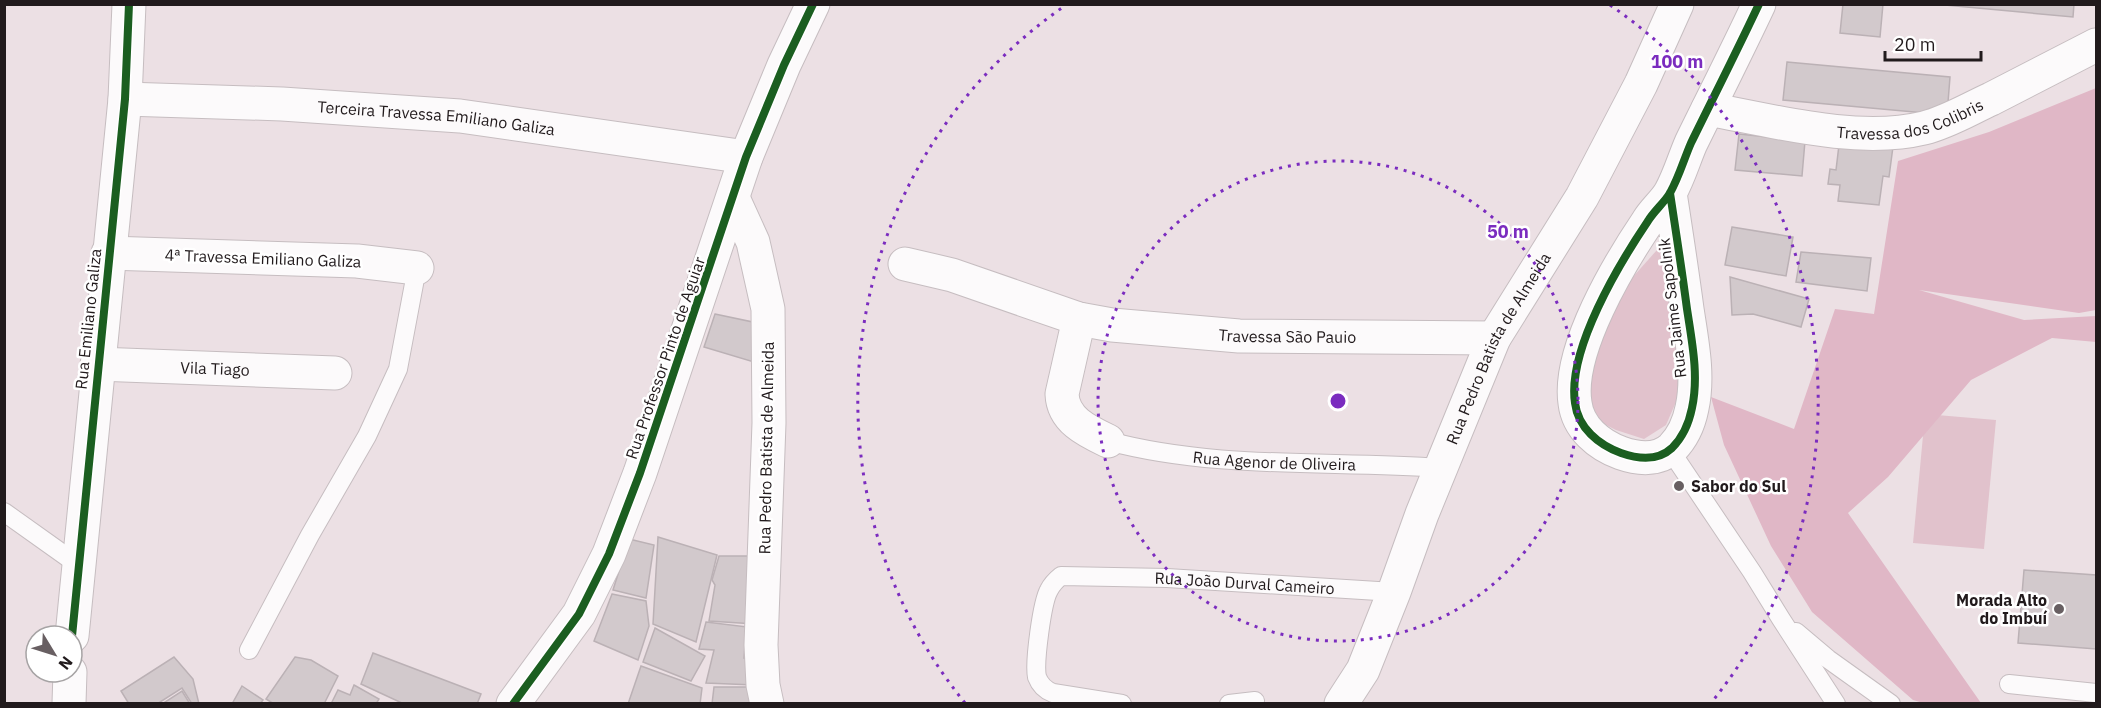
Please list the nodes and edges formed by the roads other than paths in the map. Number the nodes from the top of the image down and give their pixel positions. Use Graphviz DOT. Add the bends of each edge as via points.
graph roads {
  1 [pos="129,4"];
  2 [pos="813,4"];
  3 [pos="1677,4"];
  4 [pos="1759,4"];
  5 [pos="2097,45"];
  6 [pos="124,99"];
  7 [pos="1708,109"];
  8 [pos="746,157"];
  9 [pos="1670,193"];
  10 [pos="733,198"];
  11 [pos="108,253"];
  12 [pos="905,264"];
  13 [pos="417,268"];
  14 [pos="1079,319"];
  15 [pos="1494,338"];
  16 [pos="97,364"];
  17 [pos="335,373"];
  18 [pos="1108,441"];
  19 [pos="1670,450"];
  20 [pos="1441,468"];
  21 [pos="4,512"];
  22 [pos="77,564"];
  23 [pos="1394,592"];
  24 [pos="1781,620"];
  25 [pos="73,624"];
  26 [pos="249,650"];
  27 [pos="2009,684"];
  28 [pos="2097,693"];
  29 [pos="1255,701"];
  30 [pos="513,704"];
  31 [pos="767,704"];
  32 [pos="1122,704"];
  33 [pos="1229,704"];
  34 [pos="1341,704"];
  35 [pos="1836,704"];
  36 [pos="1891,704"];
  1 -- 6 [label="street, Rua Emiliano Galiza"];
  2 -- 8 [label="street, Rua Professor Pinto de Aguiar"];
  3 -- 15 [label="street, Rua Pedro Batista de Almeida" via="1641,84 1582,197"];
  4 -- 7 [label="street, Rua Jaime Sapolnik"];
  5 -- 7 [label="street, Travessa dos Colibris" via="1925,128 1864,133"];
  6 -- 8 [label="street, Terceira Travessa Emiliano Galiza" via="460,116"];
  6 -- 11 [label="street, Rua Emiliano Galiza"];
  7 -- 9 [label="street, Rua Jaime Sapolnik"];
  8 -- 10 [label="street, Rua Professor Pinto de Aguiar"];
  9 -- 19 [label="street, Rua Jaime Sapolnik" via="1695,383 1688,425"];
  9 -- 19 [label="street, Rua Jaime Sapolnik" via="1627,253 1585,339 1577,364 1575,404 1590,435 1605,446 1640,458 1656,458"];
  10 -- 30 [label="street, Rua Professor Pinto de Aguiar" via="609,554 579,614"];
  10 -- 31 [label="street, Rua Pedro Batista de Almeida" via="753,242 768,309 769,423 762,645"];
  11 -- 13 [label="street, 4ª Travessa Emiliano Galiza" via="357,261"];
  11 -- 16 [label="street, Rua Emiliano Galiza"];
  12 -- 14 [label="street" via="952,275"];
  13 -- 26 [label="lane" via="398,369 367,436"];
  14 -- 15 [label="street, Travessa São Pauio" via="1143,329 1239,336"];
  14 -- 18 [label="street" via="1062,405 1068,416"];
  15 -- 20 [label="street, Rua Pedro Batista de Almeida"];
  16 -- 17 [label="street, Vila Tiago"];
  16 -- 22 [label="street, Rua Emiliano Galiza"];
  18 -- 20 [label="lane, Rua Agenor de Oliveira" via="1143,450 1239,462"];
  19 -- 24 [label="lane"];
  20 -- 23 [label="street, Rua Pedro Batista de Almeida"];
  21 -- 22 [label="lane"];
  22 -- 25 [label="street, Rua Emiliano Galiza"];
  23 -- 32 [label="lane, Rua João Durval Cameiro" via="1167,578 1061,576 1048,592 1036,675 1044,689 1053,693"];
  23 -- 34 [label="street, Rua Pedro Batista de Almeida" via="1363,670"];
  24 -- 35 [label="lane"];
  24 -- 36 [label="lane"];
  27 -- 28 [label="lane"];
  29 -- 33 [label="lane"];
}
